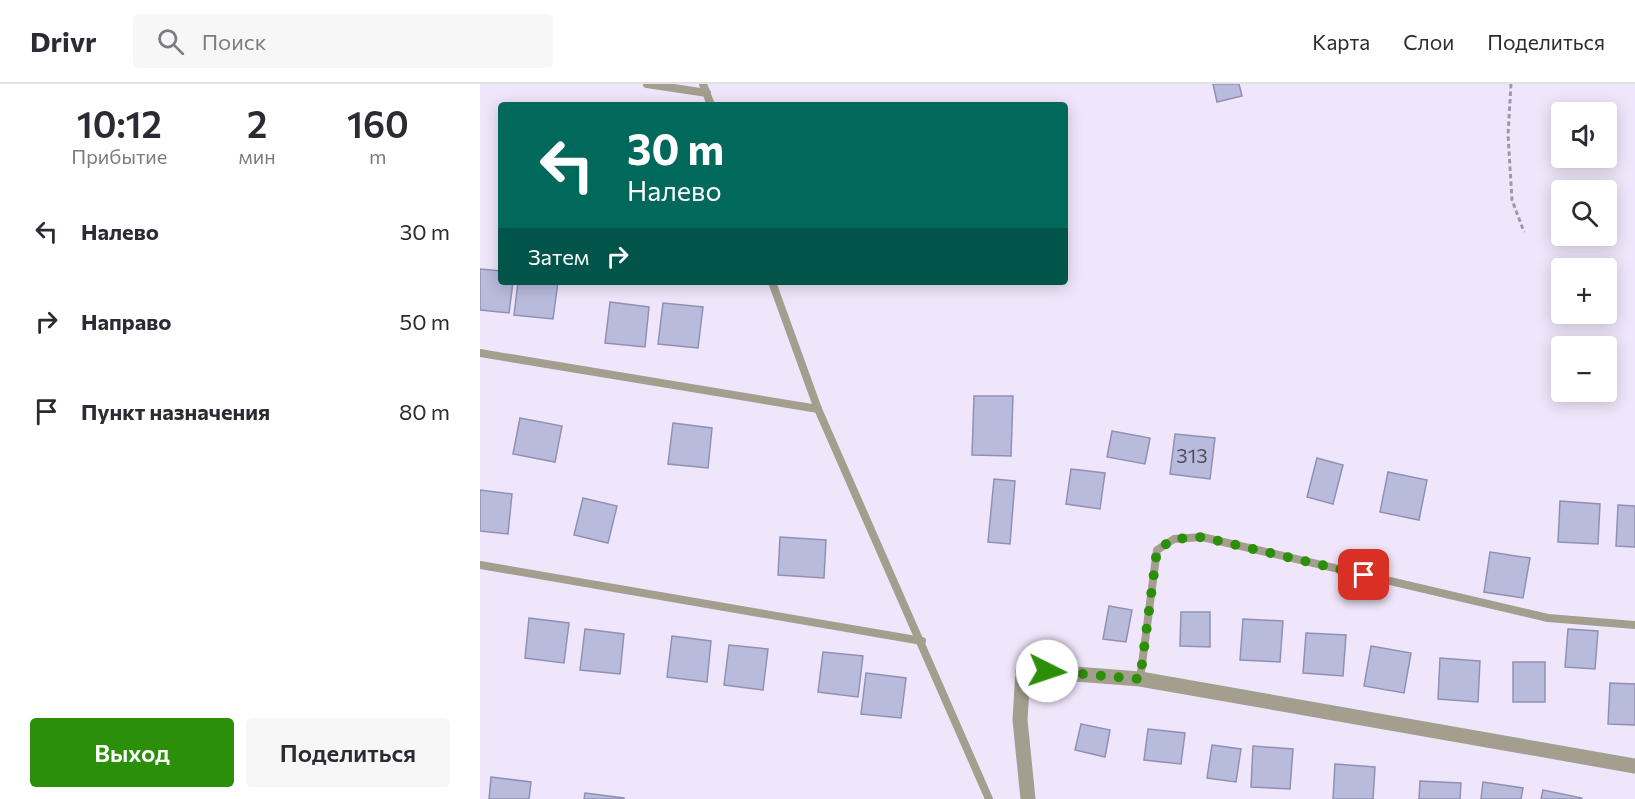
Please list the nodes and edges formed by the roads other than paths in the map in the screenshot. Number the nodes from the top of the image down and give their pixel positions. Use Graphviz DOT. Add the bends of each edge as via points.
graph roads {
  1 [pos="647,84"];
  2 [pos="703,84"];
  3 [pos="706,93"];
  4 [pos="710,102"];
  5 [pos="773,285"];
  6 [pos="480,352"];
  7 [pos="818,409"];
  8 [pos="480,565"];
  9 [pos="1635,625"];
  10 [pos="922,641"];
  11 [pos="1140,679"];
  12 [pos="1635,765"];
  13 [pos="989,799"];
  14 [pos="1028,799"];
  1 -- 3 [label="lane"];
  2 -- 3 [label="lane"];
  3 -- 4 [label="lane"];
  5 -- 7 [label="lane"];
  6 -- 7 [label="lane"];
  7 -- 10 [label="lane"];
  8 -- 10 [label="lane"];
  9 -- 11 [label="lane" via="1548,618 1202,537 1174,539 1157,550"];
  10 -- 13 [label="lane"];
  11 -- 12 [label="street"];
  11 -- 14 [label="street" via="1023,670 1020,720"];
}
